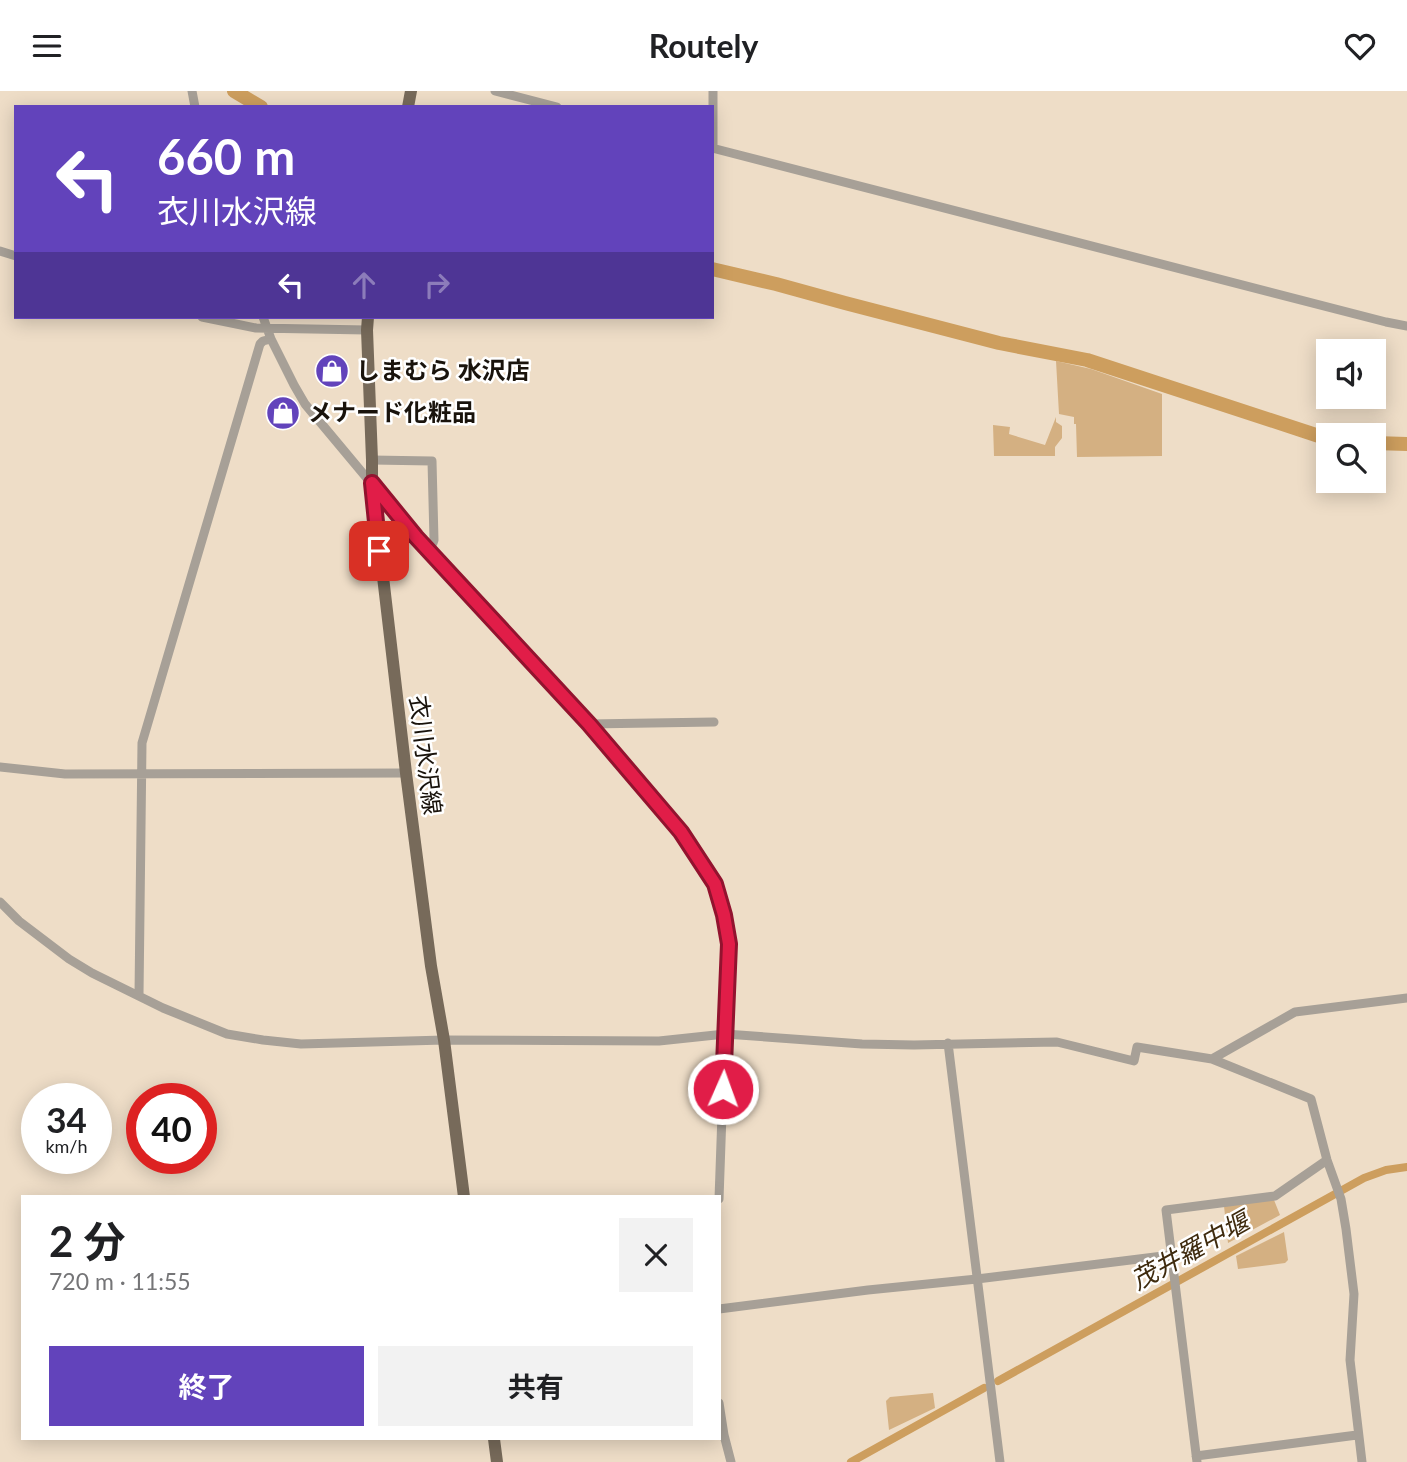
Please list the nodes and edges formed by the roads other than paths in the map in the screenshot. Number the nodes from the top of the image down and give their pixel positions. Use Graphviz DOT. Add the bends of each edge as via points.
graph roads {
  1 [pos="495,91"];
  2 [pos="549,105"];
  3 [pos="714,148"];
  4 [pos="212,319"];
  5 [pos="264,319"];
  6 [pos="368,323"];
  7 [pos="1407,326"];
  8 [pos="268,328"];
  9 [pos="271,339"];
  10 [pos="372,460"];
  11 [pos="372,483"];
  12 [pos="427,548"];
  13 [pos="714,722"];
  14 [pos="589,724"];
  15 [pos="0,767"];
  16 [pos="405,772"];
  17 [pos="141,773"];
  18 [pos="0,902"];
  19 [pos="139,995"];
  20 [pos="1407,998"];
  21 [pos="725,1034"];
  22 [pos="444,1040"];
  23 [pos="948,1044"];
  24 [pos="1212,1059"];
  25 [pos="1326,1160"];
  26 [pos="464,1195"];
  27 [pos="719,1195"];
  28 [pos="1171,1255"];
  29 [pos="977,1279"];
  30 [pos="721,1309"];
  31 [pos="721,1416"];
  32 [pos="1357,1435"];
  33 [pos="494,1440"];
  34 [pos="1196,1459"];
  35 [pos="497,1462"];
  36 [pos="731,1462"];
  37 [pos="1000,1462"];
  38 [pos="1362,1462"];
  1 -- 2 [label="street"];
  3 -- 7 [label="street"];
  4 -- 8 [label="street"];
  5 -- 8 [label="street"];
  6 -- 8 [label="street"];
  6 -- 10 [label="main road, 衣川水沢線"];
  8 -- 9 [label="street"];
  9 -- 11 [label="street" via="305,404"];
  9 -- 17 [label="street" via="260,344 148,720"];
  10 -- 11 [label="main road, 衣川水沢線"];
  10 -- 12 [label="street" via="433,462 434,540"];
  11 -- 12 [label="street"];
  11 -- 16 [label="main road, 衣川水沢線"];
  12 -- 14 [label="street"];
  13 -- 14 [label="street"];
  14 -- 21 [label="street" via="681,832 715,884 729,944"];
  15 -- 17 [label="street"];
  16 -- 17 [label="street"];
  16 -- 22 [label="main road, 衣川水沢線"];
  17 -- 19 [label="street"];
  18 -- 19 [label="street" via="69,959"];
  19 -- 22 [label="street" via="227,1034 262,1040 301,1044"];
  20 -- 24 [label="street" via="1295,1012"];
  21 -- 22 [label="street" via="659,1041"];
  21 -- 23 [label="street" via="862,1044"];
  21 -- 27 [label="street"];
  22 -- 26 [label="main road, 衣川水沢線"];
  23 -- 24 [label="street" via="1056,1042 1134,1061 1137,1047"];
  23 -- 29 [label="street"];
  24 -- 25 [label="street" via="1311,1099"];
  25 -- 28 [label="street" via="1275,1196 1166,1210"];
  25 -- 32 [label="street" via="1346,1229 1354,1294 1349,1360"];
  28 -- 29 [label="street"];
  28 -- 34 [label="street"];
  29 -- 30 [label="street"];
  29 -- 37 [label="street"];
  31 -- 36 [label="street"];
  32 -- 34 [label="street"];
  32 -- 38 [label="street"];
  33 -- 35 [label="main road"];
}
